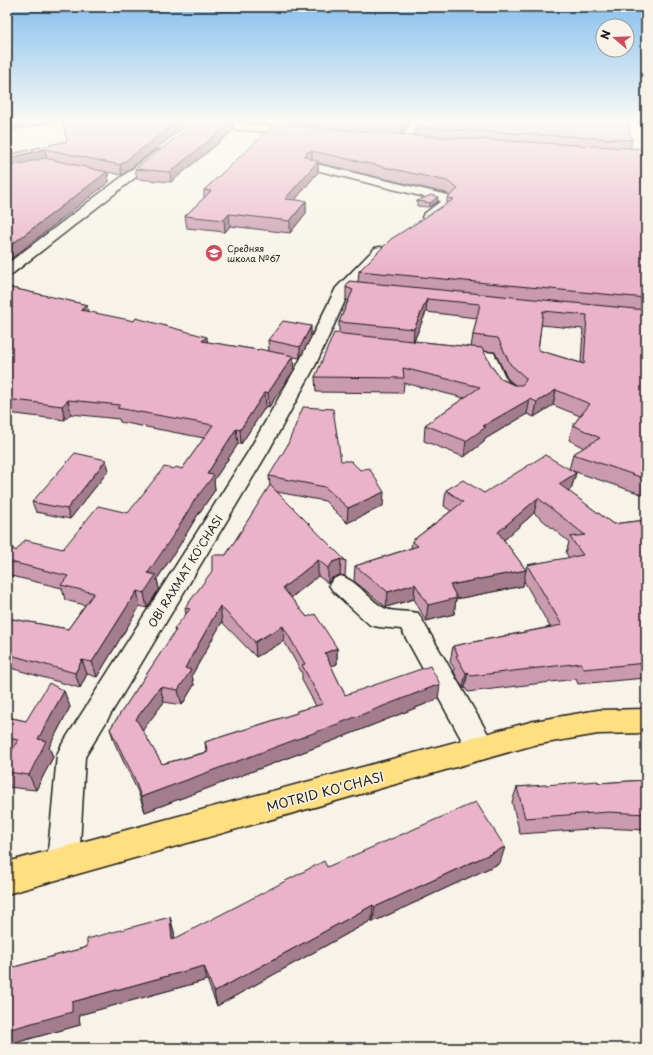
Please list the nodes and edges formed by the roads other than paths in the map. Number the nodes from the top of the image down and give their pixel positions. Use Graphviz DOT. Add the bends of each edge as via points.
graph roads {
  1 [pos="138,170"];
  2 [pos="329,170"];
  3 [pos="109,178"];
  4 [pos="124,181"];
  5 [pos="419,223"];
  6 [pos="390,244"];
  7 [pos="7,271"];
  8 [pos="442,352"];
  9 [pos="513,394"];
  10 [pos="341,585"];
  11 [pos="646,721"];
  12 [pos="481,748"];
  13 [pos="63,863"];
  14 [pos="7,878"];
  1 -- 4 [label="street"];
  2 -- 5 [label="street" via="448,199 449,202"];
  3 -- 4 [label="street"];
  4 -- 7 [label="street"];
  6 -- 13 [label="street, OBI RAXMAT KO'CHASI" via="350,289 327,340 298,365 258,452 71,755"];
  8 -- 9 [label="street" via="488,357 498,381"];
  10 -- 12 [label="street" via="379,618 409,620"];
  11 -- 12 [label="main road, MOTRID KO'CHASI" via="598,722 534,733"];
  12 -- 13 [label="main road, MOTRID KO'CHASI"];
  13 -- 14 [label="main road, MOTRID KO'CHASI"];
}
